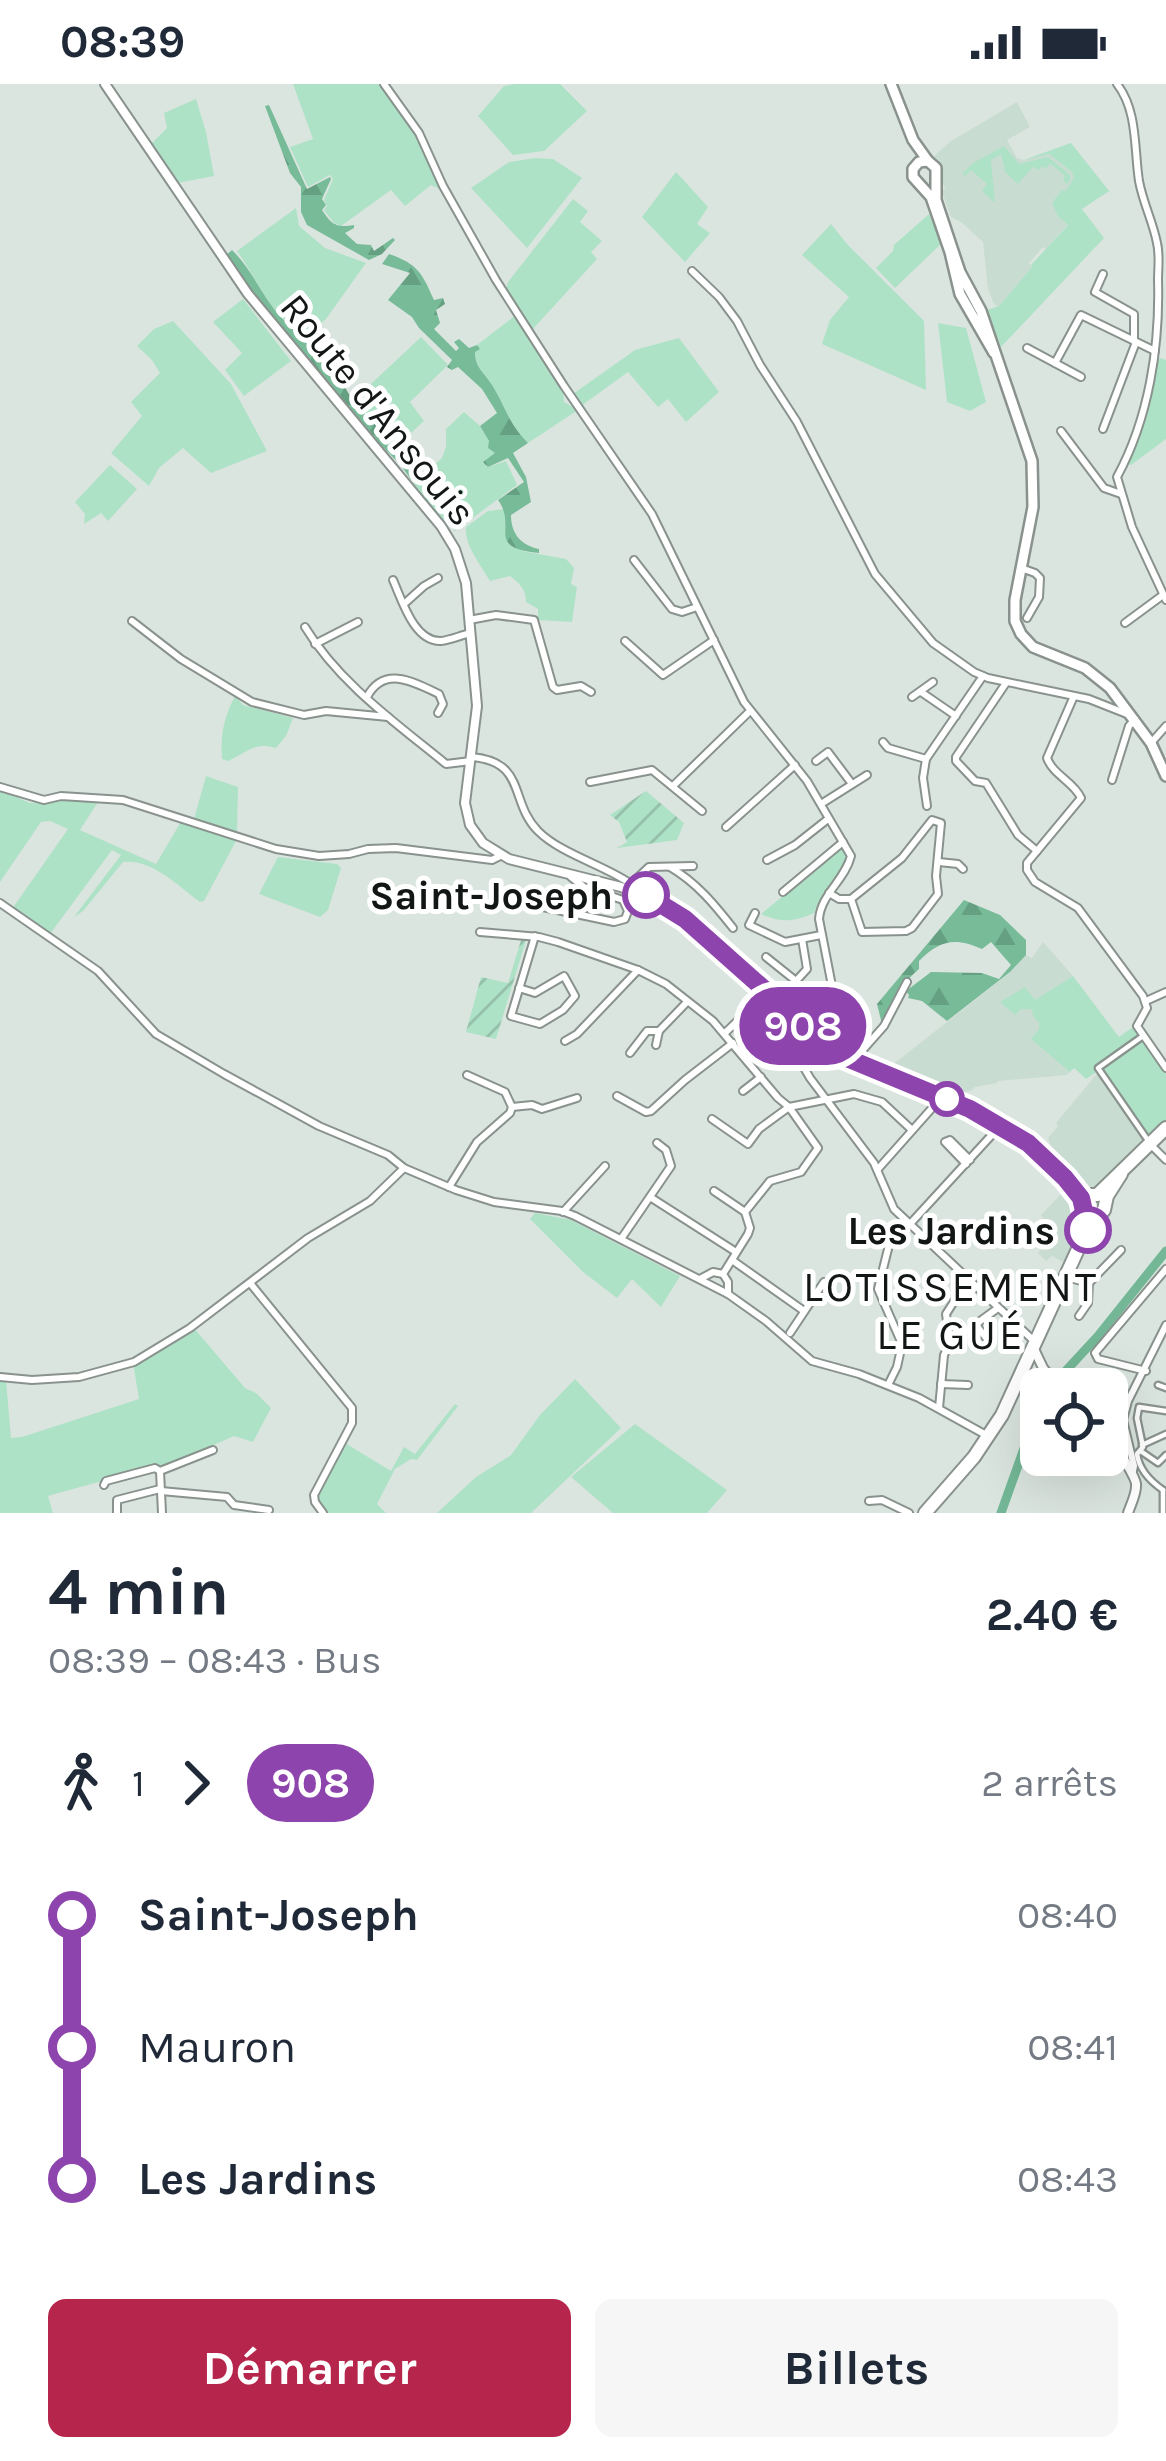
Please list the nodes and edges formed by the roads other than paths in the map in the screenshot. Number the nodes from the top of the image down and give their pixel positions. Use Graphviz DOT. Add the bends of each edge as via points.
graph roads {
  1 [pos="105,84"];
  2 [pos="384,84"];
  3 [pos="891,84"];
  4 [pos="1117,84"];
  5 [pos="913,140"];
  6 [pos="928,161"];
  7 [pos="915,165"];
  8 [pos="935,181"];
  9 [pos="923,185"];
  10 [pos="692,271"];
  11 [pos="1103,274"];
  12 [pos="1135,342"];
  13 [pos="1027,349"];
  14 [pos="1155,351"];
  15 [pos="994,353"];
  16 [pos="1055,364"];
  17 [pos="1081,377"];
  18 [pos="1103,429"];
  19 [pos="1061,431"];
  20 [pos="1121,494"];
  21 [pos="634,560"];
  22 [pos="1021,568"];
  23 [pos="438,578"];
  24 [pos="393,580"];
  25 [pos="1164,597"];
  26 [pos="404,604"];
  27 [pos="697,607"];
  28 [pos="1027,618"];
  29 [pos="470,620"];
  30 [pos="132,621"];
  31 [pos="358,622"];
  32 [pos="1125,623"];
  33 [pos="305,627"];
  34 [pos="471,633"];
  35 [pos="714,640"];
  36 [pos="625,641"];
  37 [pos="315,644"];
  38 [pos="983,676"];
  39 [pos="933,682"];
  40 [pos="1006,682"];
  41 [pos="591,692"];
  42 [pos="921,692"];
  43 [pos="1074,696"];
  44 [pos="367,697"];
  45 [pos="912,697"];
  46 [pos="1119,699"];
  47 [pos="1110,708"];
  48 [pos="750,712"];
  49 [pos="438,713"];
  50 [pos="956,716"];
  51 [pos="388,717"];
  52 [pos="1133,717"];
  53 [pos="1166,726"];
  54 [pos="1159,740"];
  55 [pos="883,742"];
  56 [pos="471,759"];
  57 [pos="926,759"];
  58 [pos="816,761"];
  59 [pos="796,765"];
  60 [pos="867,775"];
  61 [pos="1166,776"];
  62 [pos="1112,780"];
  63 [pos="590,782"];
  64 [pos="852,784"];
  65 [pos="673,786"];
  66 [pos="0,787"];
  67 [pos="821,804"];
  68 [pos="927,806"];
  69 [pos="702,811"];
  70 [pos="829,818"];
  71 [pos="726,827"];
  72 [pos="843,842"];
  73 [pos="1037,851"];
  74 [pos="500,856"];
  75 [pos="767,860"];
  76 [pos="938,861"];
  77 [pos="693,866"];
  78 [pos="670,867"];
  79 [pos="963,869"];
  80 [pos="569,875"];
  81 [pos="631,887"];
  82 [pos="783,892"];
  83 [pos="829,893"];
  84 [pos="850,899"];
  85 [pos="0,903"];
  86 [pos="524,903"];
  87 [pos="755,913"];
  88 [pos="733,928"];
  89 [pos="480,932"];
  90 [pos="821,934"];
  91 [pos="535,936"];
  92 [pos="802,939"];
  93 [pos="766,957"];
  94 [pos="638,970"];
  95 [pos="907,982"];
  96 [pos="519,988"];
  97 [pos="1166,992"];
  98 [pos="752,995"];
  99 [pos="1146,1001"];
  100 [pos="687,1002"];
  101 [pos="783,1008"];
  102 [pos="659,1031"];
  103 [pos="725,1034"];
  104 [pos="1143,1036"];
  105 [pos="565,1041"];
  106 [pos="733,1043"];
  107 [pos="656,1046"];
  108 [pos="861,1052"];
  109 [pos="630,1054"];
  110 [pos="858,1064"];
  111 [pos="1166,1068"];
  112 [pos="467,1076"];
  113 [pos="761,1077"];
  114 [pos="743,1091"];
  115 [pos="617,1096"];
  116 [pos="577,1098"];
  117 [pos="825,1098"];
  118 [pos="789,1106"];
  119 [pos="971,1106"];
  120 [pos="512,1107"];
  121 [pos="933,1107"];
  122 [pos="712,1119"];
  123 [pos="1000,1126"];
  124 [pos="1166,1128"];
  125 [pos="911,1130"];
  126 [pos="657,1143"];
  127 [pos="1150,1144"];
  128 [pos="1166,1160"];
  129 [pos="605,1166"];
  130 [pos="404,1168"];
  131 [pos="878,1169"];
  132 [pos="449,1187"];
  133 [pos="714,1191"];
  134 [pos="650,1197"];
  135 [pos="880,1201"];
  136 [pos="1093,1204"];
  137 [pos="891,1205"];
  138 [pos="563,1212"];
  139 [pos="746,1212"];
  140 [pos="909,1224"];
  141 [pos="620,1239"];
  142 [pos="1121,1250"];
  143 [pos="734,1256"];
  144 [pos="1166,1269"];
  145 [pos="723,1274"];
  146 [pos="1066,1276"];
  147 [pos="700,1280"];
  148 [pos="824,1282"];
  149 [pos="250,1283"];
  150 [pos="1089,1283"];
  151 [pos="728,1294"];
  152 [pos="955,1300"];
  153 [pos="998,1308"];
  154 [pos="804,1311"];
  155 [pos="1078,1316"];
  156 [pos="976,1325"];
  157 [pos="1166,1325"];
  158 [pos="790,1333"];
  159 [pos="950,1343"];
  160 [pos="990,1343"];
  161 [pos="1036,1346"];
  162 [pos="1028,1365"];
  163 [pos="1042,1368"];
  164 [pos="1146,1371"];
  165 [pos="0,1377"];
  166 [pos="941,1384"];
  167 [pos="968,1384"];
  168 [pos="888,1385"];
  169 [pos="1158,1385"];
  170 [pos="1166,1388"];
  171 [pos="939,1408"];
  172 [pos="1166,1411"];
  173 [pos="1166,1435"];
  174 [pos="988,1437"];
  175 [pos="1142,1448"];
  176 [pos="213,1450"];
  177 [pos="1166,1455"];
  178 [pos="1128,1467"];
  179 [pos="160,1471"];
  180 [pos="1137,1477"];
  181 [pos="1150,1480"];
  182 [pos="104,1485"];
  183 [pos="160,1490"];
  184 [pos="1165,1490"];
  185 [pos="869,1501"];
  186 [pos="269,1510"];
  187 [pos="117,1513"];
  188 [pos="162,1513"];
  189 [pos="323,1513"];
  190 [pos="909,1513"];
  191 [pos="925,1513"];
  192 [pos="1128,1513"];
  193 [pos="1162,1513"];
  1 -- 29 [label="street, Route d'Ansouis" via="248,293 452,541"];
  2 -- 27 [label="street" via="496,280 652,514"];
  3 -- 5 [label="main road"];
  4 -- 14 [label="street" via="1131,107 1158,248"];
  5 -- 6 [label="main road"];
  5 -- 7 [label="main road"];
  6 -- 7 [label="main road"];
  6 -- 8 [label="main road" via="937,168"];
  7 -- 9 [label="main road" via="913,178"];
  8 -- 9 [label="main road"];
  8 -- 15 [label="main road"];
  9 -- 15 [label="main road" via="963,300"];
  10 -- 38 [label="street" via="737,321 875,574 933,643"];
  11 -- 12 [label="street" via="1094,292 1134,314"];
  12 -- 14 [label="street"];
  12 -- 16 [label="street" via="1081,315"];
  12 -- 18 [label="street"];
  13 -- 16 [label="street"];
  14 -- 20 [label="street" via="1141,420 1117,477"];
  15 -- 22 [label="main road" via="1033,470"];
  16 -- 17 [label="street"];
  19 -- 20 [label="street" via="1105,488"];
  20 -- 25 [label="street"];
  21 -- 27 [label="street" via="672,609"];
  22 -- 28 [label="street" via="1040,578"];
  22 -- 46 [label="main road" via="1018,629 1042,652 1090,671"];
  23 -- 26 [label="street"];
  24 -- 26 [label="street"];
  25 -- 32 [label="street"];
  26 -- 34 [label="street" via="431,640"];
  27 -- 35 [label="street"];
  29 -- 34 [label="street, Route d'Ansouis"];
  29 -- 41 [label="street" via="534,620 553,687"];
  30 -- 51 [label="street" via="252,702 304,715"];
  31 -- 37 [label="street"];
  33 -- 37 [label="street"];
  34 -- 56 [label="street, Route d'Ansouis"];
  35 -- 36 [label="street" via="663,675"];
  35 -- 48 [label="street"];
  37 -- 44 [label="street"];
  38 -- 40 [label="street"];
  38 -- 50 [label="street"];
  39 -- 42 [label="street"];
  40 -- 43 [label="street"];
  40 -- 73 [label="street" via="956,761 986,783"];
  42 -- 45 [label="street"];
  42 -- 50 [label="street"];
  43 -- 47 [label="street"];
  43 -- 73 [label="street" via="1047,758 1081,798"];
  44 -- 49 [label="street" via="376,684 400,678 439,694"];
  44 -- 51 [label="street"];
  46 -- 47 [label="street"];
  46 -- 52 [label="main road"];
  47 -- 52 [label="street"];
  48 -- 59 [label="street"];
  48 -- 65 [label="street"];
  50 -- 57 [label="street"];
  51 -- 56 [label="street" via="446,764"];
  52 -- 54 [label="main road"];
  52 -- 62 [label="street"];
  53 -- 54 [label="street"];
  54 -- 61 [label="main road"];
  55 -- 57 [label="street"];
  56 -- 74 [label="street, Route d'Ansouis" via="466,813"];
  56 -- 81 [label="street" via="506,770 537,830"];
  57 -- 68 [label="street"];
  58 -- 64 [label="street" via="828,752"];
  59 -- 67 [label="street"];
  59 -- 71 [label="street"];
  60 -- 64 [label="street"];
  63 -- 65 [label="street" via="646,769"];
  64 -- 67 [label="street"];
  65 -- 69 [label="street"];
  66 -- 74 [label="street" via="44,800 123,800 319,856 396,848"];
  67 -- 70 [label="street"];
  70 -- 72 [label="street"];
  70 -- 75 [label="street"];
  72 -- 82 [label="street"];
  72 -- 83 [label="street" via="850,862"];
  73 -- 99 [label="street" via="1027,863 1035,882 1078,908"];
  74 -- 80 [label="street"];
  76 -- 79 [label="street"];
  76 -- 84 [label="street" via="938,894 906,931 862,932"];
  76 -- 84 [label="street" via="941,823 932,820 902,858"];
  77 -- 78 [label="street"];
  78 -- 81 [label="street" via="643,870"];
  78 -- 88 [label="street"];
  80 -- 81 [label="street"];
  80 -- 86 [label="street" via="622,900 625,919"];
  81 -- 101 [label="street" via="674,910"];
  83 -- 84 [label="street"];
  83 -- 90 [label="street" via="819,912"];
  85 -- 130 [label="street" via="98,971 156,1034"];
  87 -- 92 [label="street" via="749,925 785,942"];
  89 -- 91 [label="street"];
  90 -- 92 [label="street"];
  90 -- 108 [label="street" via="842,1035"];
  91 -- 94 [label="street"];
  91 -- 96 [label="street"];
  92 -- 93 [label="street" via="807,970 796,981"];
  94 -- 100 [label="street"];
  94 -- 105 [label="street"];
  95 -- 108 [label="street"];
  96 -- 96 [label="street" via="511,1016 540,1024 575,996 564,976 535,993"];
  97 -- 99 [label="street"];
  98 -- 103 [label="street" via="756,1004"];
  99 -- 104 [label="street" via="1137,1026"];
  100 -- 102 [label="street"];
  100 -- 103 [label="street"];
  101 -- 110 [label="street"];
  101 -- 117 [label="street" via="782,1030"];
  102 -- 107 [label="street"];
  102 -- 109 [label="street" via="647,1031"];
  103 -- 106 [label="street"];
  104 -- 111 [label="street"];
  104 -- 127 [label="street" via="1098,1072"];
  106 -- 113 [label="street"];
  106 -- 115 [label="street" via="651,1111"];
  108 -- 110 [label="street"];
  110 -- 119 [label="street"];
  112 -- 120 [label="street" via="505,1092"];
  113 -- 114 [label="street"];
  113 -- 118 [label="street"];
  116 -- 120 [label="street" via="542,1109"];
  117 -- 118 [label="street"];
  117 -- 125 [label="street" via="854,1094 882,1102"];
  117 -- 131 [label="street"];
  118 -- 122 [label="street" via="748,1144"];
  118 -- 139 [label="street" via="818,1150 801,1172 765,1185"];
  119 -- 123 [label="street"];
  119 -- 136 [label="street" via="1045,1150"];
  120 -- 132 [label="street" via="476,1142"];
  121 -- 125 [label="street"];
  123 -- 136 [label="street"];
  123 -- 140 [label="street"];
  124 -- 127 [label="main road"];
  125 -- 131 [label="street"];
  126 -- 134 [label="street" via="671,1166"];
  127 -- 128 [label="street"];
  127 -- 136 [label="main road"];
  129 -- 138 [label="street"];
  130 -- 132 [label="street"];
  130 -- 149 [label="street" via="370,1201"];
  131 -- 137 [label="street"];
  132 -- 138 [label="street"];
  133 -- 139 [label="street"];
  134 -- 141 [label="street"];
  134 -- 143 [label="street"];
  135 -- 137 [label="street"];
  136 -- 146 [label="main road"];
  137 -- 140 [label="street"];
  138 -- 141 [label="street"];
  139 -- 143 [label="street" via="750,1228"];
  140 -- 153 [label="street"];
  140 -- 168 [label="street" via="890,1241 878,1289 902,1344"];
  141 -- 147 [label="street"];
  142 -- 150 [label="street"];
  143 -- 145 [label="street"];
  143 -- 154 [label="street"];
  144 -- 164 [label="street" via="1095,1353"];
  145 -- 147 [label="street"];
  145 -- 151 [label="street"];
  146 -- 150 [label="street"];
  146 -- 161 [label="main road"];
  147 -- 151 [label="street"];
  148 -- 154 [label="street"];
  149 -- 165 [label="street" via="134,1361 79,1377"];
  149 -- 189 [label="street" via="352,1408 352,1424 314,1495"];
  150 -- 155 [label="street"];
  151 -- 168 [label="street" via="812,1361"];
  152 -- 159 [label="street" via="946,1314"];
  153 -- 156 [label="street"];
  153 -- 161 [label="street"];
  154 -- 158 [label="street"];
  156 -- 159 [label="street"];
  156 -- 160 [label="street"];
  157 -- 164 [label="street"];
  159 -- 166 [label="street"];
  161 -- 162 [label="main road"];
  161 -- 163 [label="street"];
  162 -- 163 [label="street"];
  162 -- 174 [label="main road"];
  164 -- 180 [label="street" via="1124,1420"];
  166 -- 167 [label="street"];
  166 -- 171 [label="street"];
  168 -- 171 [label="street"];
  169 -- 170 [label="street"];
  171 -- 174 [label="street"];
  172 -- 175 [label="street" via="1139,1407"];
  173 -- 175 [label="street"];
  174 -- 191 [label="main road"];
  175 -- 177 [label="street" via="1158,1463"];
  175 -- 181 [label="street" via="1138,1464"];
  176 -- 179 [label="street"];
  178 -- 180 [label="street"];
  179 -- 182 [label="street"];
  179 -- 183 [label="street"];
  180 -- 181 [label="street"];
  180 -- 192 [label="street"];
  181 -- 184 [label="street"];
  183 -- 186 [label="street"];
  183 -- 187 [label="street" via="117,1500"];
  183 -- 188 [label="street"];
  184 -- 193 [label="street"];
  185 -- 190 [label="street"];
}
